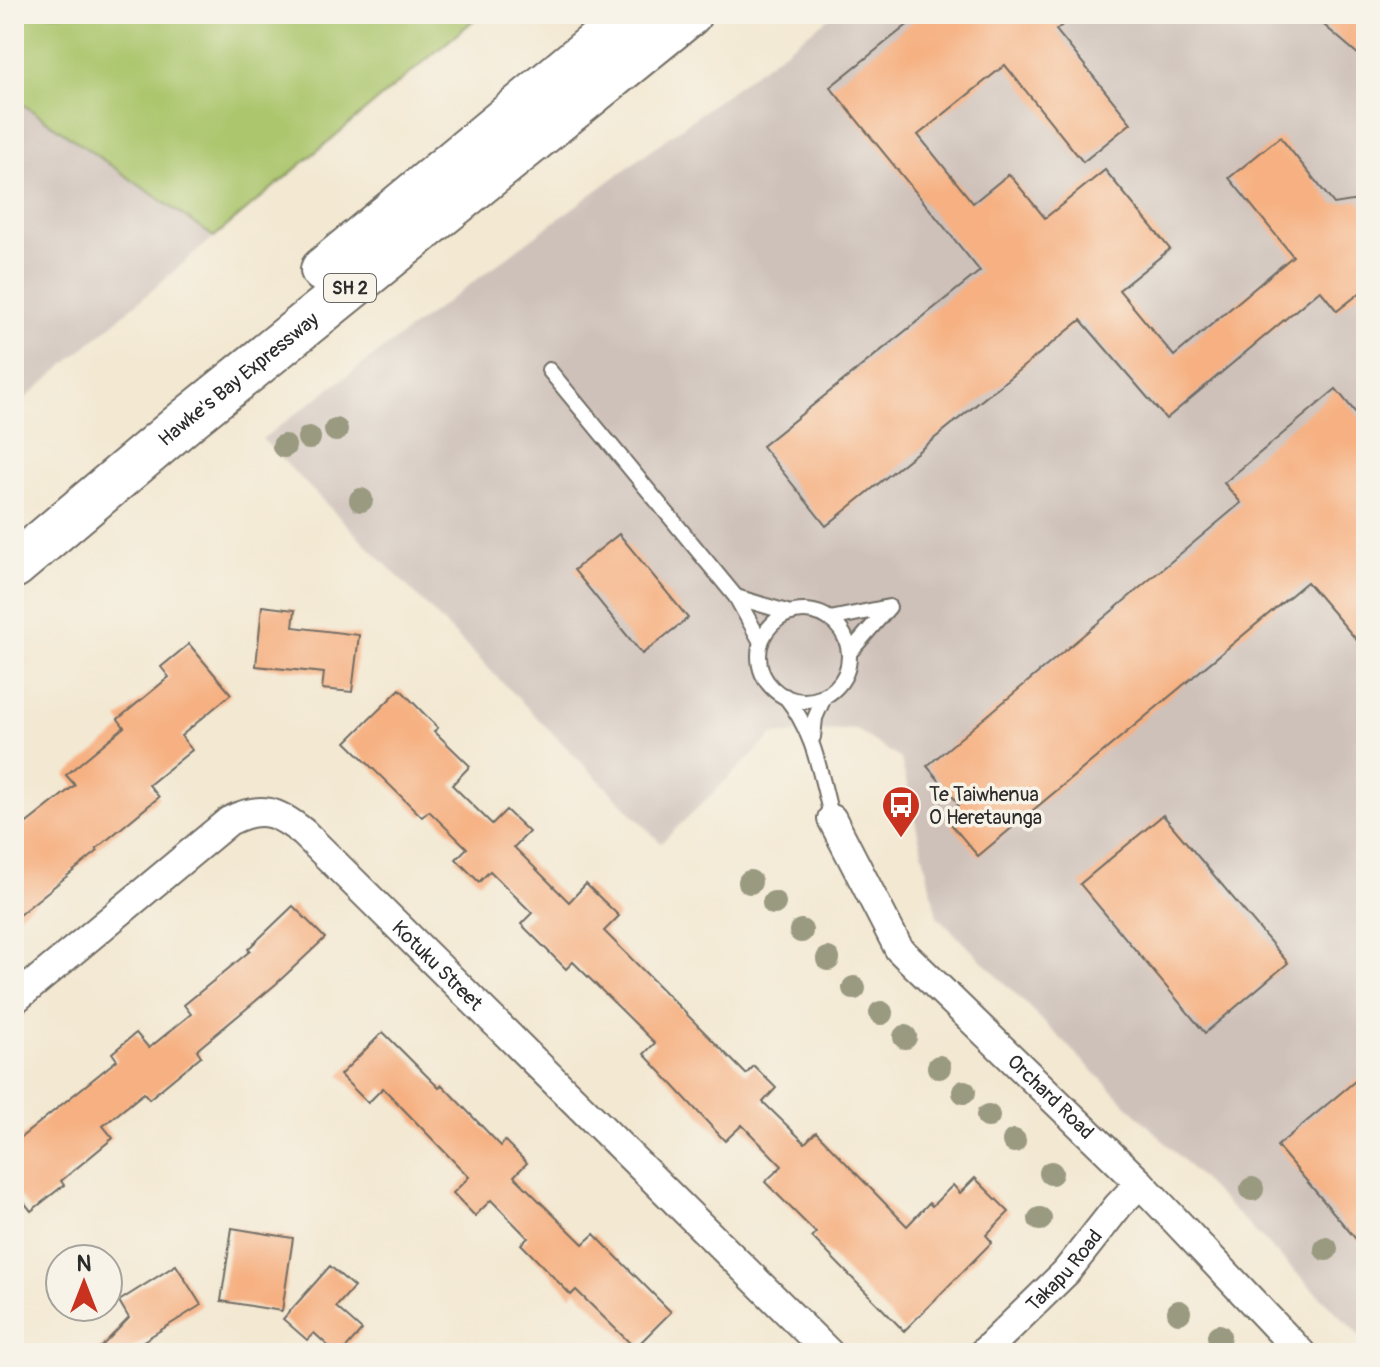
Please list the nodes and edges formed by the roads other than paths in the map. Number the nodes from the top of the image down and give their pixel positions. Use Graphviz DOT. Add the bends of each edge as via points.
graph roads {
  1 [pos="632,14"];
  2 [pos="689,14"];
  3 [pos="549,370"];
  4 [pos="14,528"];
  5 [pos="14,566"];
  6 [pos="736,597"];
  7 [pos="790,613"];
  8 [pos="830,619"];
  9 [pos="761,642"];
  10 [pos="849,653"];
  11 [pos="825,695"];
  12 [pos="785,696"];
  13 [pos="812,740"];
  14 [pos="832,819"];
  15 [pos="14,1000"];
  16 [pos="1140,1183"];
  17 [pos="829,1353"];
  18 [pos="983,1353"];
  19 [pos="1301,1353"];
  1 -- 4 [label="highway, Hawke's Bay Expressway / SH 2"];
  2 -- 5 [label="highway, Hawke's Bay Expressway / SH 2"];
  3 -- 6 [label="lane"];
  6 -- 7 [label="lane"];
  6 -- 9 [label="lane"];
  7 -- 8 [label="lane" via="805,610"];
  7 -- 9 [label="lane" via="777,619"];
  8 -- 10 [label="lane" via="844,633"];
  8 -- 10 [label="lane" via="889,607"];
  9 -- 12 [label="lane" via="762,671 768,684"];
  10 -- 11 [label="lane" via="844,677"];
  11 -- 12 [label="lane" via="806,701"];
  11 -- 13 [label="lane"];
  12 -- 13 [label="lane"];
  13 -- 14 [label="lane"];
  14 -- 16 [label="street, Orchard Road" via="899,949"];
  15 -- 17 [label="street, Kotuku Street" via="229,821 265,811 287,819"];
  16 -- 18 [label="street, Takapu Road" via="1066,1272"];
  16 -- 19 [label="street, Orchard Road"];
}
